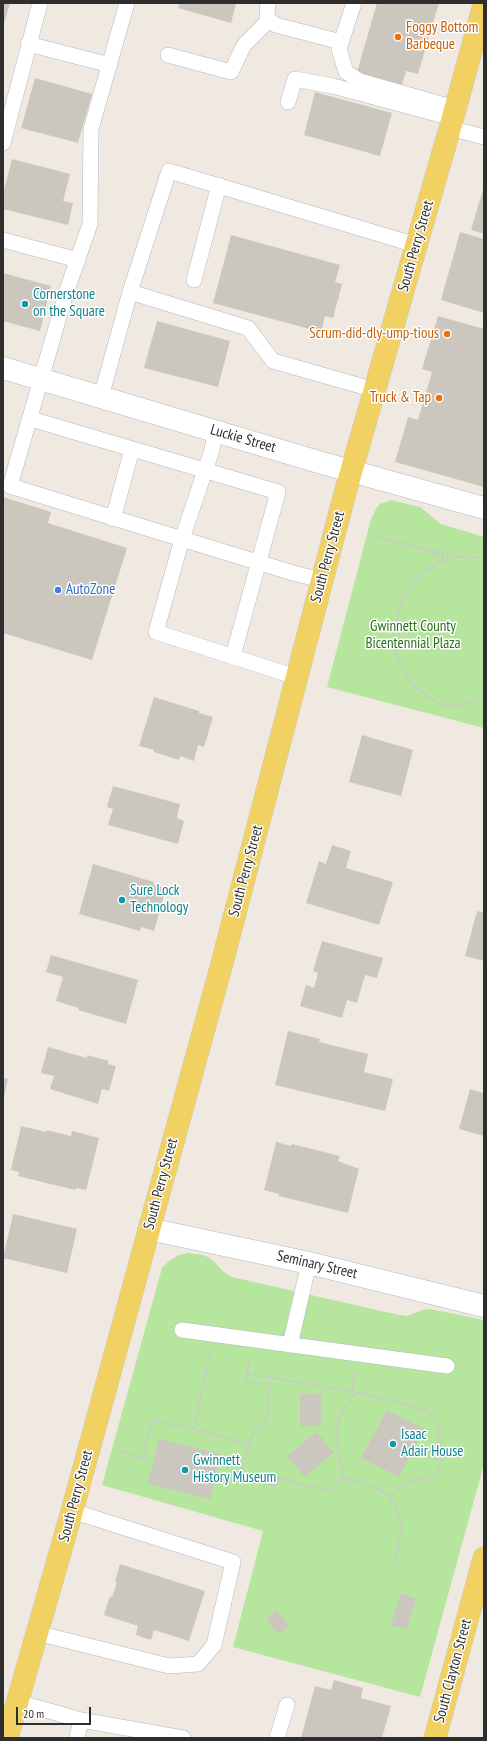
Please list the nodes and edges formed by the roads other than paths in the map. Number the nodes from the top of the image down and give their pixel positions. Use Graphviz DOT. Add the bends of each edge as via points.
graph roads {
  1 [pos="40,3"];
  2 [pos="128,3"];
  3 [pos="268,3"];
  4 [pos="354,3"];
  5 [pos="484,4"];
  6 [pos="269,20"];
  7 [pos="341,42"];
  8 [pos="28,44"];
  9 [pos="168,55"];
  10 [pos="110,65"];
  11 [pos="288,102"];
  12 [pos="452,118"];
  13 [pos="484,137"];
  14 [pos="3,143"];
  15 [pos="219,185"];
  16 [pos="3,240"];
  17 [pos="416,245"];
  18 [pos="78,260"];
  19 [pos="194,280"];
  20 [pos="130,292"];
  21 [pos="3,368"];
  22 [pos="42,379"];
  23 [pos="375,390"];
  24 [pos="101,397"];
  25 [pos="31,419"];
  26 [pos="216,432"];
  27 [pos="132,449"];
  28 [pos="205,470"];
  29 [pos="351,471"];
  30 [pos="484,508"];
  31 [pos="112,519"];
  32 [pos="182,539"];
  33 [pos="259,563"];
  34 [pos="322,580"];
  35 [pos="233,656"];
  36 [pos="296,677"];
  37 [pos="149,1229"];
  38 [pos="309,1263"];
  39 [pos="484,1306"];
  40 [pos="182,1330"];
  41 [pos="290,1345"];
  42 [pos="447,1366"];
  43 [pos="72,1511"];
  44 [pos="484,1558"];
  45 [pos="37,1633"];
  46 [pos="18,1702"];
  47 [pos="287,1705"];
  48 [pos="81,1720"];
  49 [pos="7,1738"];
  50 [pos="77,1738"];
  51 [pos="183,1738"];
  52 [pos="277,1738"];
  53 [pos="435,1738"];
  1 -- 8 [label="lane"];
  2 -- 10 [label="lane"];
  3 -- 6 [label="lane" via="266,11"];
  4 -- 7 [label="lane"];
  5 -- 12 [label="main road, South Perry Street"];
  6 -- 7 [label="lane"];
  6 -- 9 [label="lane" via="244,45 232,72"];
  7 -- 12 [label="lane" via="339,49 346,72 360,81"];
  8 -- 10 [label="lane"];
  8 -- 14 [label="lane"];
  10 -- 18 [label="lane" via="91,129 90,224"];
  11 -- 12 [label="lane" via="295,79 332,86"];
  12 -- 13 [label="lane"];
  12 -- 17 [label="main road, South Perry Street"];
  15 -- 17 [label="lane"];
  15 -- 19 [label="lane"];
  15 -- 20 [label="lane" via="169,171"];
  16 -- 18 [label="lane"];
  17 -- 23 [label="main road, South Perry Street"];
  18 -- 22 [label="lane"];
  20 -- 23 [label="lane" via="248,328 273,361"];
  20 -- 24 [label="lane"];
  21 -- 22 [label="street, Luckie Street"];
  22 -- 24 [label="street, Luckie Street"];
  22 -- 25 [label="lane"];
  23 -- 29 [label="main road, South Perry Street"];
  24 -- 26 [label="street, Luckie Street"];
  25 -- 27 [label="lane"];
  25 -- 31 [label="lane" via="10,486"];
  26 -- 28 [label="lane"];
  26 -- 29 [label="street, Luckie Street"];
  27 -- 28 [label="lane"];
  27 -- 31 [label="lane"];
  28 -- 32 [label="lane"];
  28 -- 33 [label="lane" via="278,492"];
  29 -- 30 [label="street, Luckie Street"];
  29 -- 34 [label="main road, South Perry Street"];
  31 -- 32 [label="lane"];
  32 -- 33 [label="lane"];
  32 -- 35 [label="lane" via="156,632"];
  33 -- 34 [label="lane"];
  33 -- 35 [label="lane"];
  34 -- 36 [label="main road, South Perry Street"];
  35 -- 36 [label="lane"];
  36 -- 37 [label="main road, South Perry Street"];
  37 -- 38 [label="street, Seminary Street"];
  37 -- 43 [label="main road, South Perry Street"];
  38 -- 39 [label="street, Seminary Street"];
  38 -- 41 [label="lane"];
  40 -- 41 [label="lane"];
  41 -- 42 [label="lane"];
  43 -- 45 [label="main road, South Perry Street"];
  43 -- 45 [label="lane" via="233,1562 214,1644 198,1664 169,1666"];
  44 -- 53 [label="main road, South Clayton Street"];
  45 -- 46 [label="main road, South Perry Street"];
  46 -- 48 [label="lane"];
  46 -- 49 [label="main road, South Perry Street"];
  47 -- 52 [label="lane"];
  48 -- 50 [label="lane"];
  48 -- 51 [label="lane"];
}
